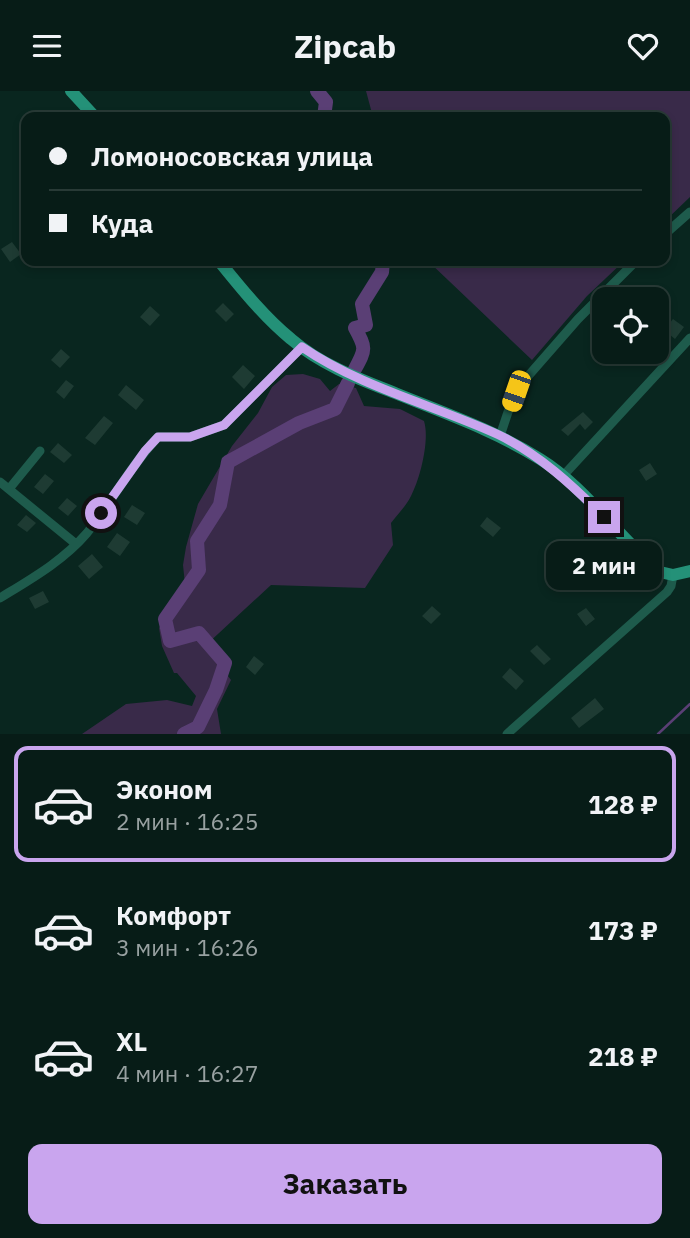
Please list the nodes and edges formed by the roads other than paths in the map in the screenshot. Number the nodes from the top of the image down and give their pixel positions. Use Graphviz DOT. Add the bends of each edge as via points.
graph roads {
  1 [pos="71,91"];
  2 [pos="90,112"];
  3 [pos="690,212"];
  4 [pos="670,230"];
  5 [pos="223,266"];
  6 [pos="631,266"];
  7 [pos="690,338"];
  8 [pos="302,347"];
  9 [pos="500,436"];
  10 [pos="40,451"];
  11 [pos="562,477"];
  12 [pos="0,482"];
  13 [pos="9,489"];
  14 [pos="76,544"];
  15 [pos="690,572"];
  16 [pos="673,575"];
  17 [pos="0,598"];
  18 [pos="507,734"];
  1 -- 2 [label="main road"];
  3 -- 4 [label="street"];
  5 -- 8 [label="main road"];
  6 -- 9 [label="street" via="516,391"];
  7 -- 11 [label="street"];
  8 -- 9 [label="main road" via="354,377"];
  8 -- 14 [label="street" via="224,425 190,437 158,437"];
  9 -- 11 [label="main road" via="543,460"];
  10 -- 13 [label="street"];
  11 -- 16 [label="main road" via="646,561"];
  12 -- 13 [label="street"];
  13 -- 14 [label="street"];
  14 -- 17 [label="street" via="56,563"];
  15 -- 16 [label="main road"];
  16 -- 18 [label="street" via="667,592"];
}
